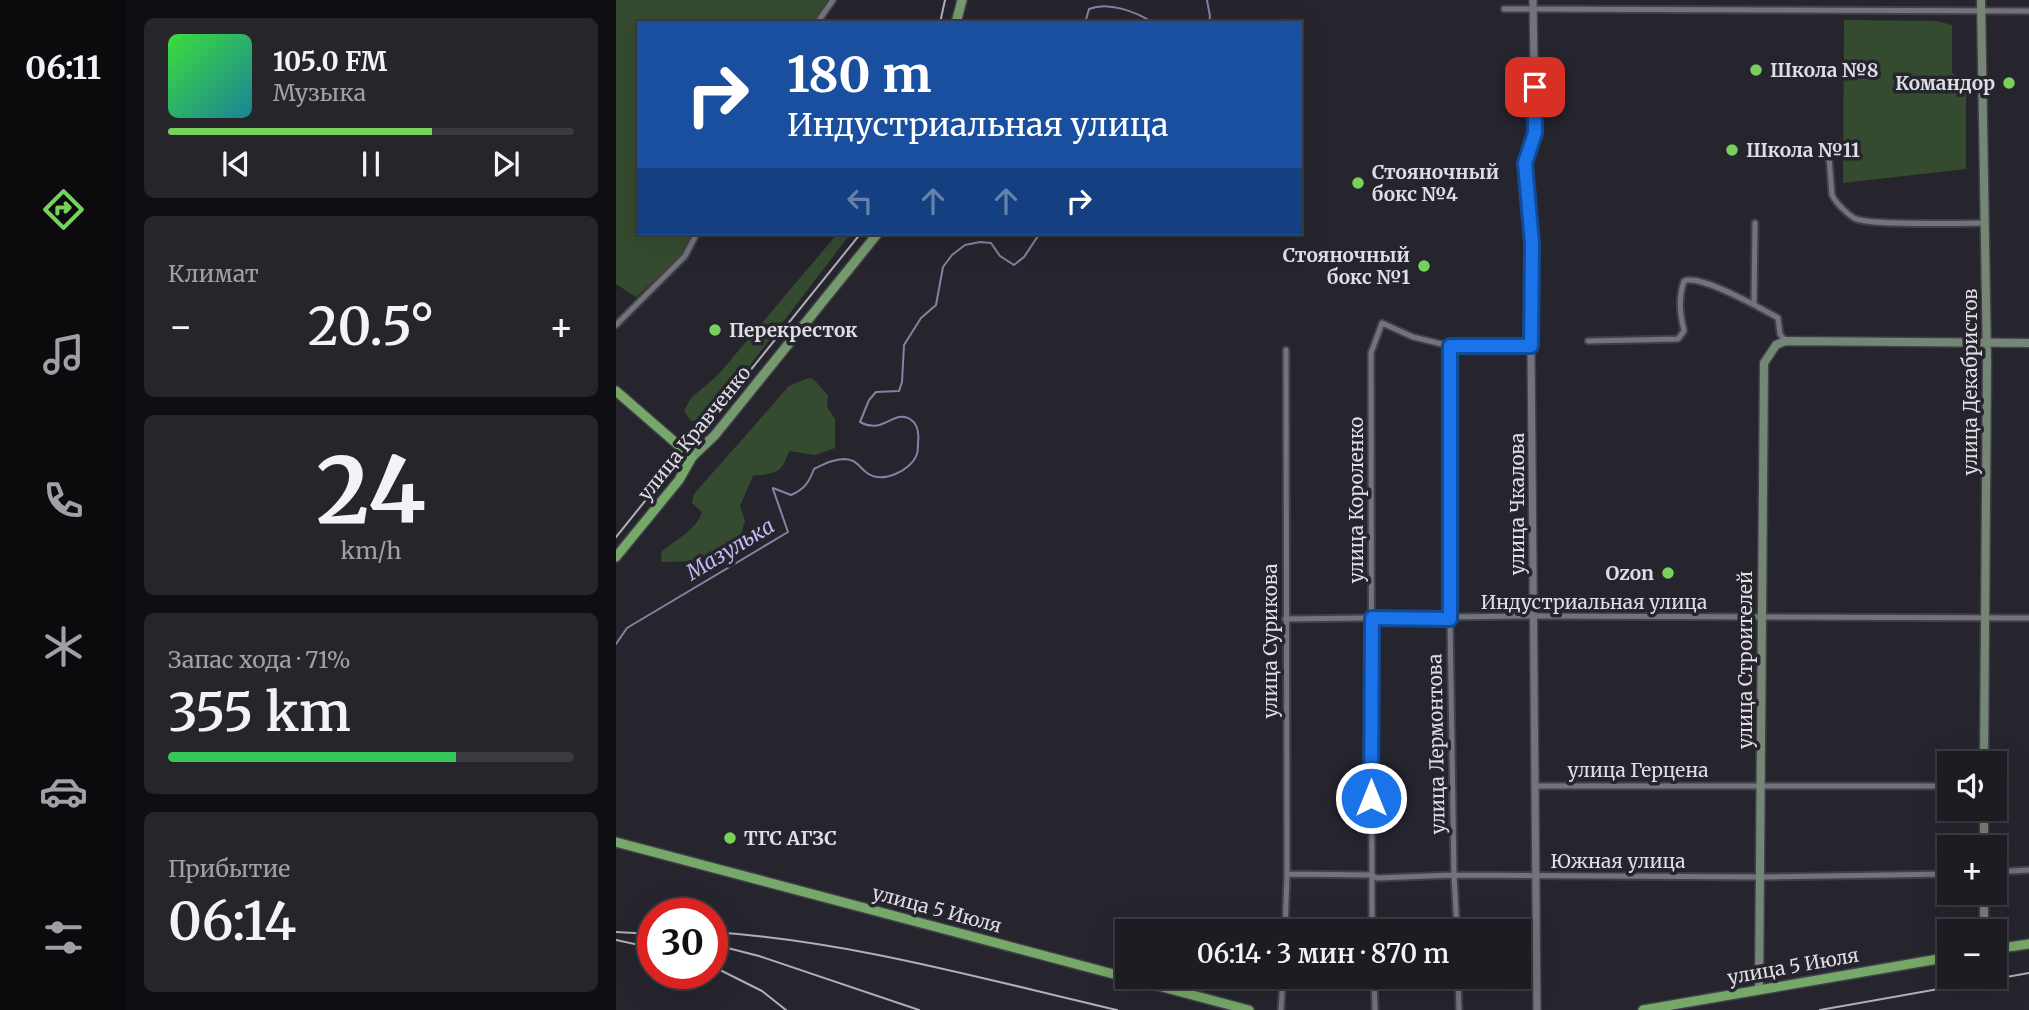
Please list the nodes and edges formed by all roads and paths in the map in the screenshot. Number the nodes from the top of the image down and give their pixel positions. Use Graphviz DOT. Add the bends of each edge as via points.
graph roads {
  1 [pos="833,0"];
  2 [pos="962,0"];
  3 [pos="1533,0"];
  4 [pos="1758,0"];
  5 [pos="1982,5"];
  6 [pos="1504,9"];
  7 [pos="1533,10"];
  8 [pos="1758,10"];
  9 [pos="2029,11"];
  10 [pos="818,21"];
  11 [pos="957,21"];
  12 [pos="1828,144"];
  13 [pos="1755,223"];
  14 [pos="1984,223"];
  15 [pos="696,235"];
  16 [pos="876,235"];
  17 [pos="1754,305"];
  18 [pos="616,326"];
  19 [pos="1588,341"];
  20 [pos="1785,341"];
  21 [pos="1987,344"];
  22 [pos="2029,344"];
  23 [pos="1450,346"];
  24 [pos="1531,346"];
  25 [pos="1286,351"];
  26 [pos="616,391"];
  27 [pos="692,457"];
  28 [pos="616,556"];
  29 [pos="1534,617"];
  30 [pos="1372,618"];
  31 [pos="1760,618"];
  32 [pos="1984,618"];
  33 [pos="2029,618"];
  34 [pos="1285,619"];
  35 [pos="1450,619"];
  36 [pos="1984,751"];
  37 [pos="1760,785"];
  38 [pos="1537,786"];
  39 [pos="1937,786"];
  40 [pos="616,842"];
  41 [pos="2029,870"];
  42 [pos="2007,871"];
  43 [pos="1287,874"];
  44 [pos="1937,874"];
  45 [pos="1371,875"];
  46 [pos="1454,875"];
  47 [pos="1536,876"];
  48 [pos="1761,877"];
  49 [pos="1285,919"];
  50 [pos="1373,919"];
  51 [pos="1456,919"];
  52 [pos="2029,944"];
  53 [pos="2007,947"];
  54 [pos="1937,959"];
  55 [pos="1282,989"];
  56 [pos="1374,989"];
  57 [pos="1458,989"];
  58 [pos="1759,990"];
  59 [pos="1250,1010"];
  60 [pos="1280,1010"];
  61 [pos="1375,1010"];
  62 [pos="1458,1010"];
  63 [pos="1537,1010"];
  64 [pos="1643,1010"];
  1 -- 10 [label="street"];
  2 -- 11 [label="main road"];
  3 -- 7 [label="street, улица Чкалова"];
  4 -- 8 [label="street"];
  5 -- 8 [label="street"];
  5 -- 9 [label="street"];
  5 -- 14 [label="main road, улица Декабристов"];
  6 -- 7 [label="street"];
  7 -- 8 [label="street"];
  7 -- 24 [label="street, улица Чкалова" via="1535,133 1525,163 1532,244"];
  12 -- 14 [label="street" via="1832,195 1855,218"];
  13 -- 17 [label="street"];
  14 -- 21 [label="main road, улица Декабристов"];
  15 -- 18 [label="street" via="685,256"];
  16 -- 27 [label="main road, улица Кравченко" via="715,435"];
  17 -- 19 [label="street" via="1688,278 1681,290 1684,331 1678,339"];
  17 -- 20 [label="street" via="1778,318"];
  20 -- 21 [label="main road"];
  20 -- 31 [label="main road, улица Строителей" via="1776,345 1764,363"];
  21 -- 22 [label="main road"];
  21 -- 32 [label="main road, улица Декабристов"];
  23 -- 24 [label="street"];
  23 -- 30 [label="street, улица Короленко" via="1382,323 1371,353"];
  23 -- 35 [label="street, улица Лермонтова"];
  24 -- 29 [label="street, улица Чкалова"];
  25 -- 34 [label="street, улица Сурикова"];
  26 -- 27 [label="highway"];
  27 -- 28 [label="highway, улица Кравченко" via="679,480"];
  29 -- 31 [label="street, Индустриальная улица"];
  29 -- 35 [label="street, Индустриальная улица"];
  29 -- 38 [label="street, улица Чкалова"];
  30 -- 34 [label="street, Индустриальная улица"];
  30 -- 35 [label="street, Индустриальная улица"];
  30 -- 45 [label="street, улица Короленко"];
  31 -- 32 [label="street, Индустриальная улица"];
  31 -- 37 [label="main road, улица Строителей"];
  32 -- 33 [label="street, Индустриальная улица"];
  32 -- 36 [label="main road, улица Декабристов"];
  34 -- 43 [label="street, улица Сурикова"];
  35 -- 46 [label="street, улица Лермонтова"];
  37 -- 38 [label="street, улица Герцена"];
  37 -- 39 [label="street, улица Герцена"];
  37 -- 48 [label="main road, улица Строителей"];
  38 -- 47 [label="street, улица Чкалова"];
  40 -- 59 [label="highway, улица 5 Июля"];
  41 -- 42 [label="street"];
  43 -- 45 [label="street, Южная улица"];
  43 -- 49 [label="street, улица Сурикова"];
  44 -- 48 [label="street, Южная улица"];
  45 -- 46 [label="street, Южная улица"];
  45 -- 50 [label="street, улица Короленко"];
  46 -- 47 [label="street, Южная улица"];
  46 -- 51 [label="street, улица Лермонтова"];
  47 -- 48 [label="street, Южная улица"];
  47 -- 63 [label="street, улица Чкалова"];
  48 -- 58 [label="main road, улица Строителей"];
  52 -- 53 [label="highway"];
  54 -- 58 [label="highway, улица 5 Июля"];
  55 -- 60 [label="street"];
  56 -- 61 [label="street"];
  57 -- 62 [label="street"];
  58 -- 64 [label="highway, улица 5 Июля"];
}
